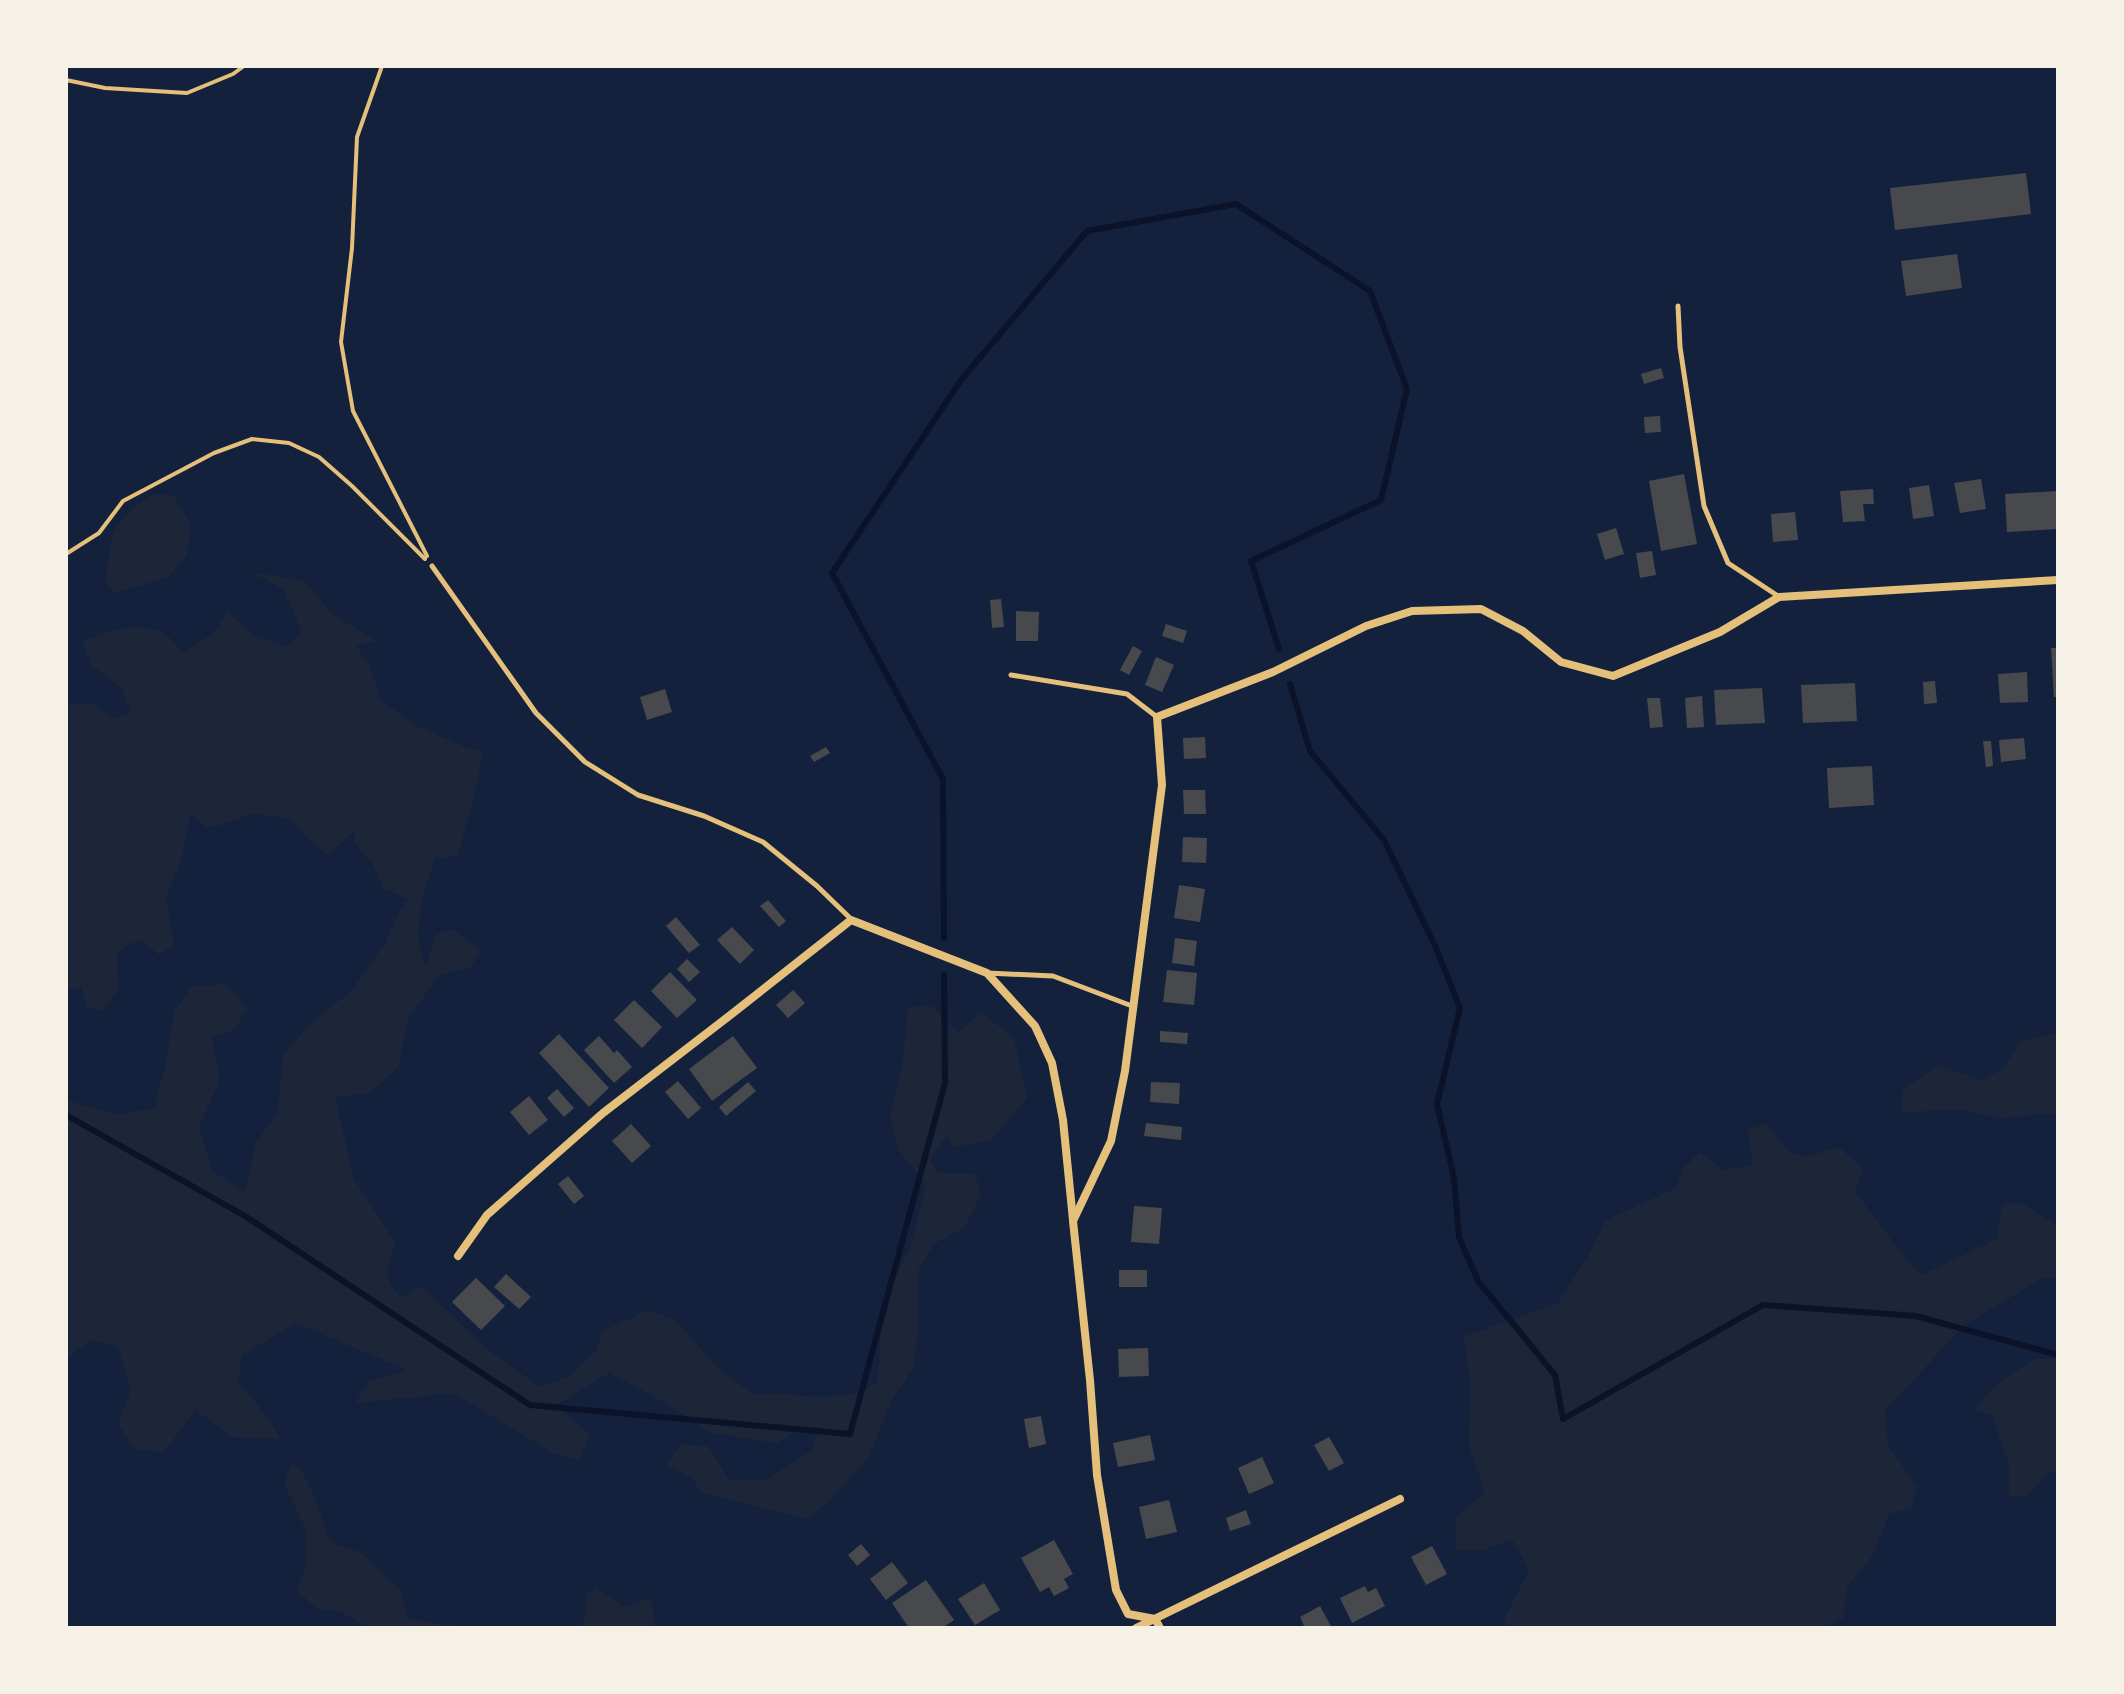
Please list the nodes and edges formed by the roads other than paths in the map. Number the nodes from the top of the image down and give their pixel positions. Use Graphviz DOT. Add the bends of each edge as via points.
graph roads {
  1 [pos="1678,306"];
  2 [pos="432,566"];
  3 [pos="2058,580"];
  4 [pos="1779,597"];
  5 [pos="1011,675"];
  6 [pos="1157,717"];
  7 [pos="851,920"];
  8 [pos="987,973"];
  9 [pos="1132,1006"];
  10 [pos="1073,1221"];
  11 [pos="458,1256"];
  12 [pos="1400,1499"];
  13 [pos="1155,1619"];
  14 [pos="1136,1628"];
  15 [pos="1160,1628"];
  1 -- 4 [label="lane" via="1704,506 1728,563"];
  2 -- 7 [label="lane" via="536,713 585,762 638,795 763,842"];
  3 -- 4 [label="street"];
  4 -- 6 [label="street" via="1720,632 1613,676 1561,662 1523,631 1481,609 1412,611"];
  5 -- 6 [label="lane" via="1127,694"];
  6 -- 9 [label="street" via="1162,785"];
  7 -- 8 [label="street"];
  7 -- 11 [label="street" via="603,1113 487,1215"];
  8 -- 9 [label="lane" via="1053,976"];
  8 -- 10 [label="street" via="1035,1026 1052,1063"];
  9 -- 10 [label="street" via="1111,1141"];
  10 -- 13 [label="street" via="1097,1475 1116,1590 1128,1614"];
  12 -- 13 [label="street"];
  13 -- 14 [label="street"];
  13 -- 15 [label="street"];
}
